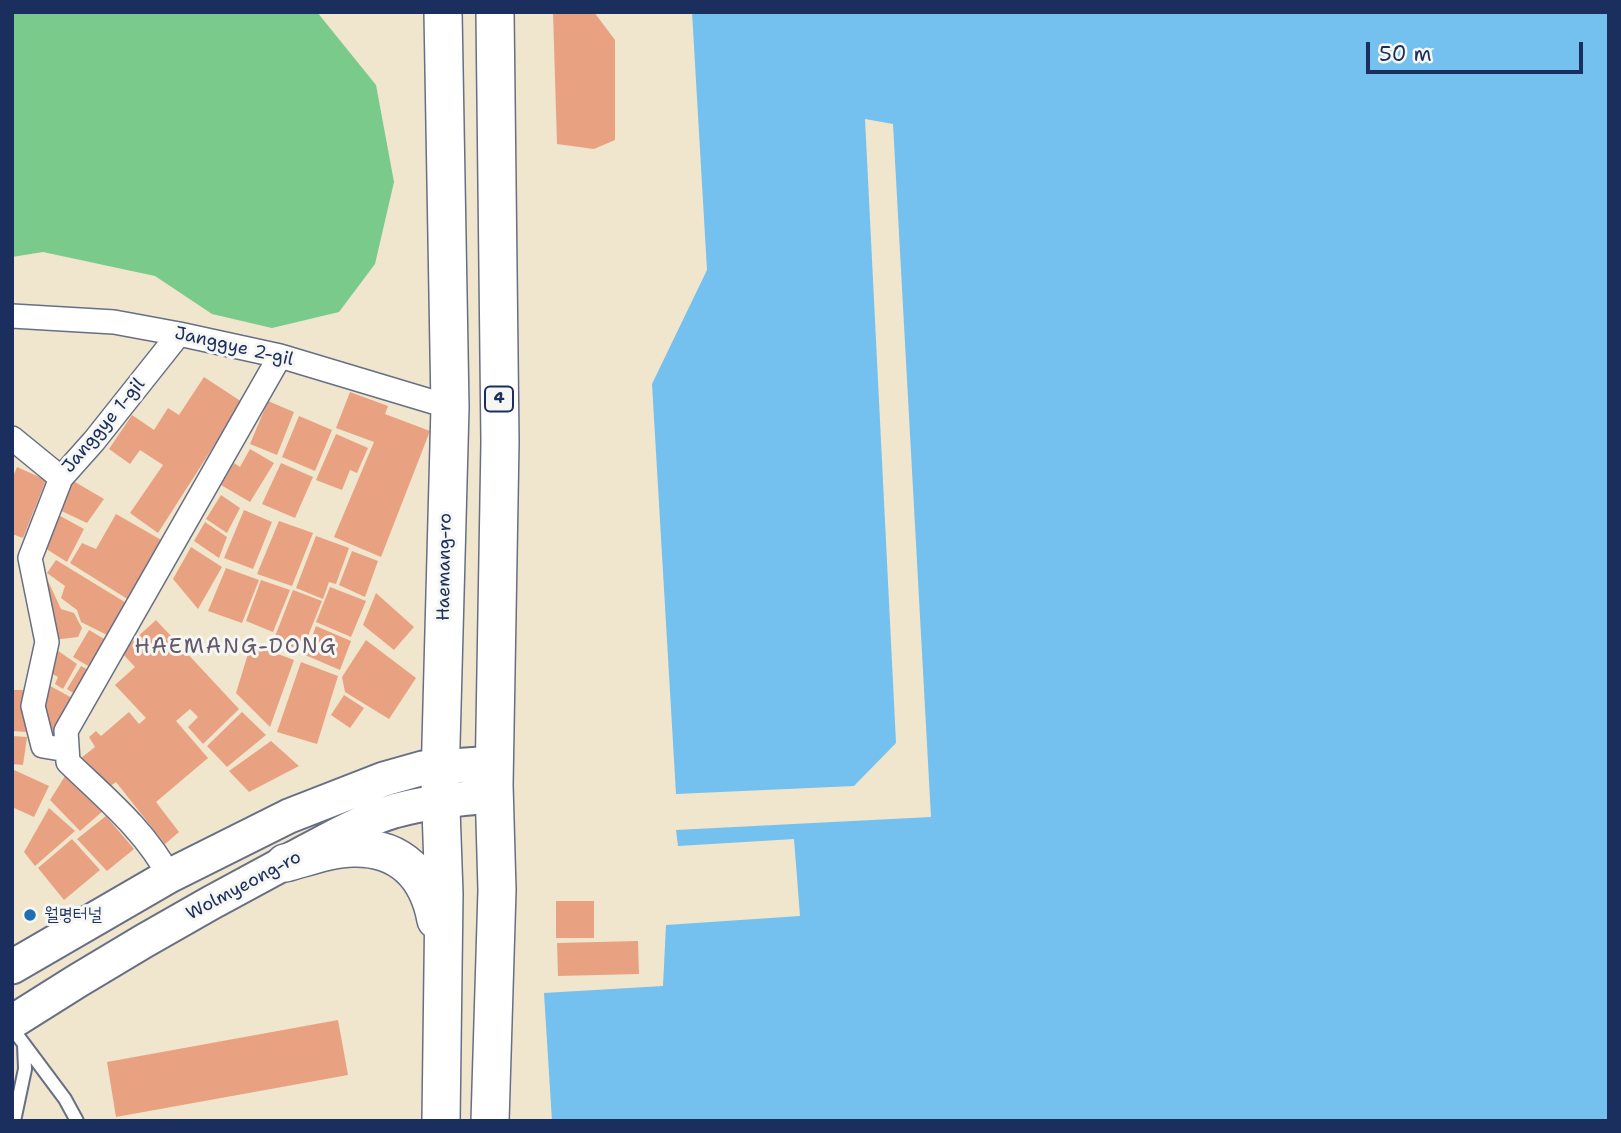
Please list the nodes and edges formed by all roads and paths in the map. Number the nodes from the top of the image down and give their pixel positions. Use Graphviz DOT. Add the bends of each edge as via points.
graph roads {
  1 [pos="443,12"];
  2 [pos="495,12"];
  3 [pos="12,316"];
  4 [pos="179,334"];
  5 [pos="280,356"];
  6 [pos="450,408"];
  7 [pos="12,438"];
  8 [pos="61,478"];
  9 [pos="67,750"];
  10 [pos="495,779"];
  11 [pos="441,784"];
  12 [pos="285,863"];
  13 [pos="169,876"];
  14 [pos="443,961"];
  15 [pos="12,967"];
  16 [pos="12,1028"];
  17 [pos="18,1033"];
  18 [pos="14,1121"];
  19 [pos="77,1121"];
  20 [pos="441,1121"];
  21 [pos="490,1121"];
  1 -- 6 [label="main road, Haemang-ro"];
  2 -- 10 [label="main road, 4" via="499,442"];
  3 -- 4 [label="street, Janggye 2-gil" via="114,322"];
  4 -- 5 [label="street, Janggye 2-gil"];
  4 -- 8 [label="street, Janggye 1-gil"];
  5 -- 6 [label="street, Janggye 2-gil"];
  5 -- 9 [label="street" via="65,731"];
  6 -- 11 [label="main road, Haemang-ro"];
  7 -- 8 [label="street"];
  8 -- 9 [label="street, Janggye 1-gil" via="30,558 47,642 33,706 43,746"];
  9 -- 13 [label="street" via="68,762 159,855"];
  10 -- 11 [label="street, Wolmyeong-ro"];
  10 -- 21 [label="main road, 4" via="497,890"];
  11 -- 12 [label="street, Wolmyeong-ro" via="394,812"];
  11 -- 13 [label="street, Wolmyeong-ro" via="423,768 384,779 289,816"];
  11 -- 14 [label="main road, Haemang-ro"];
  12 -- 14 [label="main road" via="354,848 374,849 399,860 427,888"];
  12 -- 17 [label="street, Wolmyeong-ro" via="91,971"];
  13 -- 15 [label="street, Wolmyeong-ro"];
  14 -- 20 [label="main road, Haemang-ro"];
  16 -- 17 [label="lane"];
  17 -- 18 [label="lane" via="25,1069"];
  17 -- 19 [label="lane"];
}
